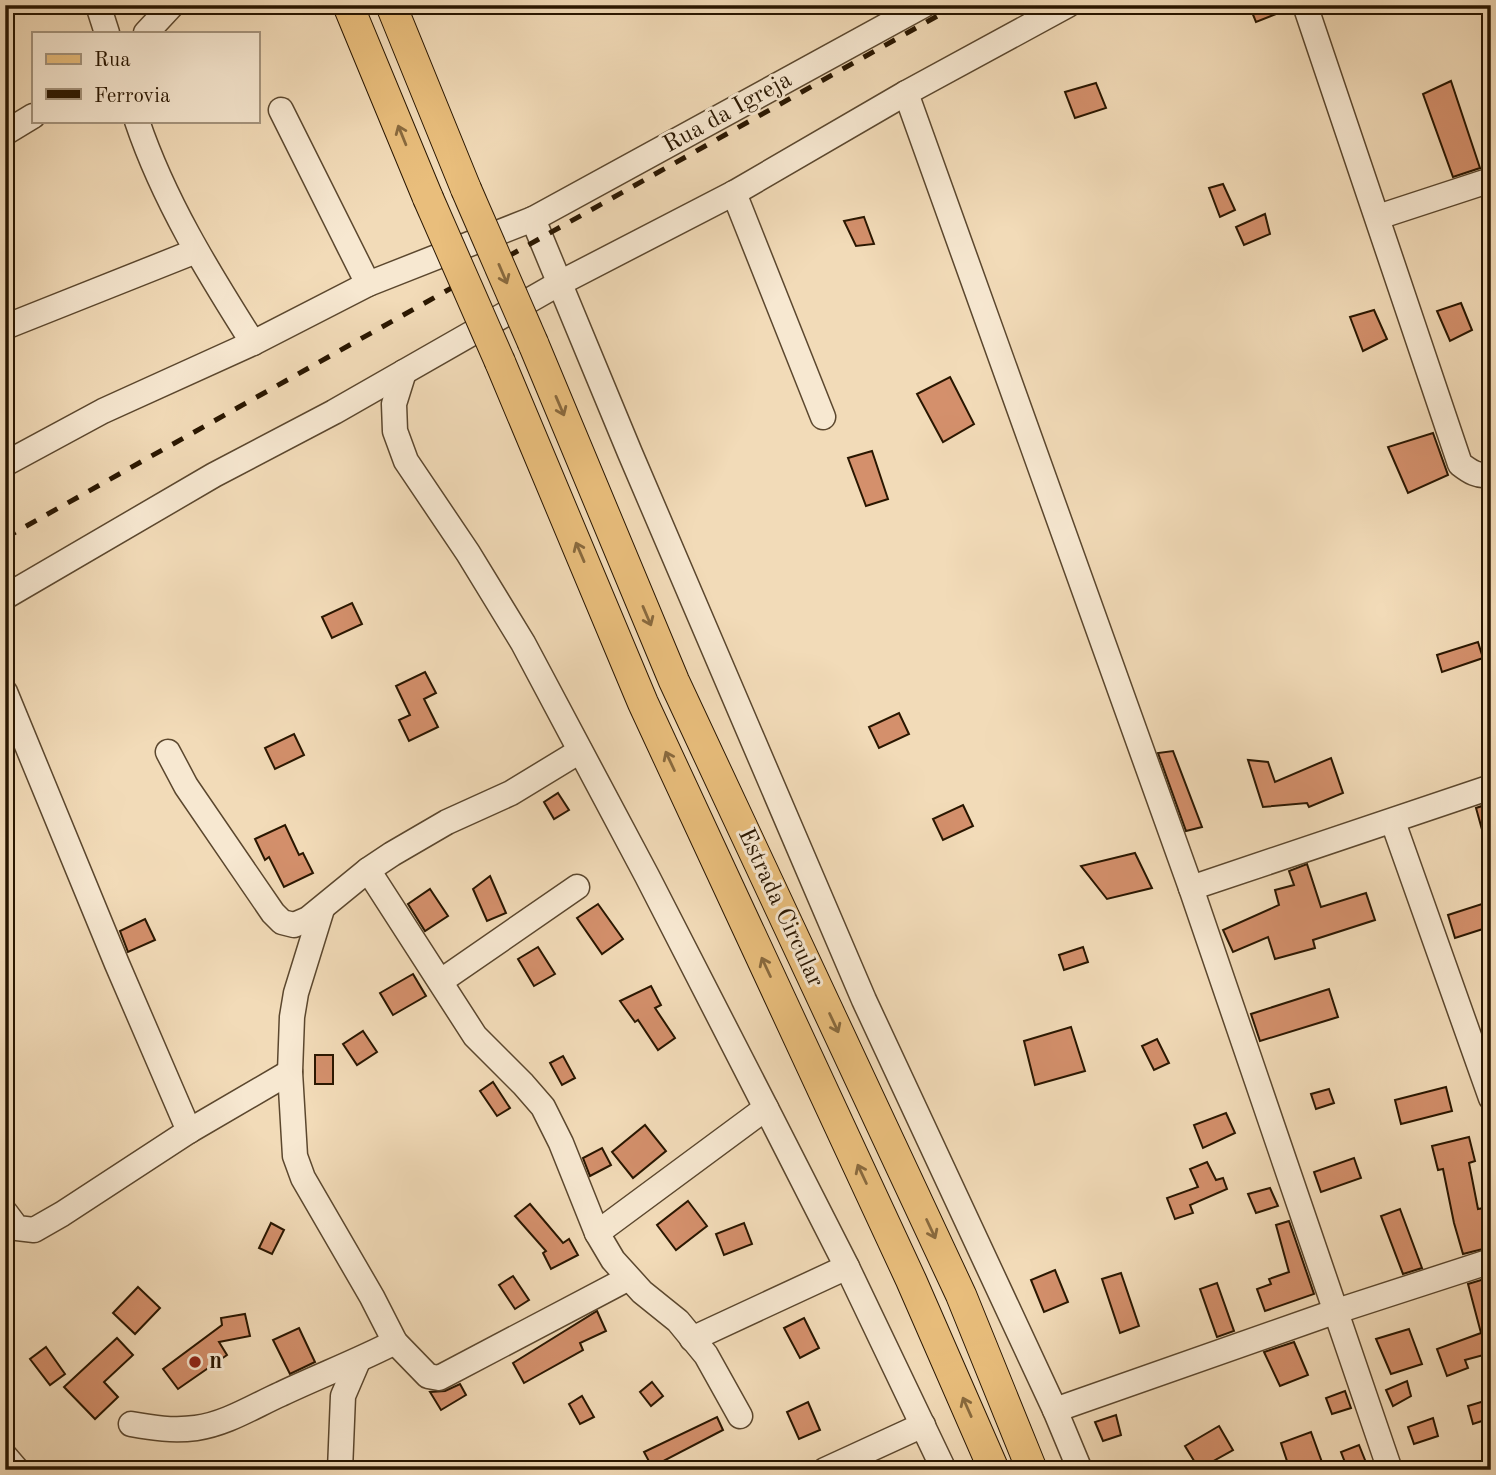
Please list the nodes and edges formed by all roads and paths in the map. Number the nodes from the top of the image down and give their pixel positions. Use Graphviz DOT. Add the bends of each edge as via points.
graph roads {
  1 [pos="98,5"];
  2 [pos="172,5"];
  3 [pos="348,5"];
  4 [pos="391,5"];
  5 [pos="924,5"];
  6 [pos="1068,5"];
  7 [pos="1305,5"];
  8 [pos="888,14"];
  9 [pos="107,32"];
  10 [pos="147,32"];
  11 [pos="906,93"];
  12 [pos="281,110"];
  13 [pos="32,117"];
  14 [pos="137,122"];
  15 [pos="5,133"];
  16 [pos="1491,180"];
  17 [pos="734,193"];
  18 [pos="1378,217"];
  19 [pos="533,219"];
  20 [pos="196,251"];
  21 [pos="368,284"];
  22 [pos="558,284"];
  23 [pos="5,327"];
  24 [pos="253,343"];
  25 [pos="404,372"];
  26 [pos="823,417"];
  27 [pos="5,464"];
  28 [pos="1491,474"];
  29 [pos="5,597"];
  30 [pos="5,692"];
  31 [pos="580,751"];
  32 [pos="168,752"];
  33 [pos="1491,787"];
  34 [pos="1393,822"];
  35 [pos="368,870"];
  36 [pos="577,887"];
  37 [pos="1191,888"];
  38 [pos="322,909"];
  39 [pos="441,981"];
  40 [pos="290,1072"];
  41 [pos="1491,1098"];
  42 [pos="766,1108"];
  43 [pos="189,1131"];
  44 [pos="5,1212"];
  45 [pos="597,1233"];
  46 [pos="1491,1261"];
  47 [pos="847,1267"];
  48 [pos="627,1279"];
  49 [pos="1334,1312"];
  50 [pos="692,1339"];
  51 [pos="395,1342"];
  52 [pos="358,1361"];
  53 [pos="1055,1410"];
  54 [pos="740,1416"];
  55 [pos="131,1424"];
  56 [pos="923,1425"];
  57 [pos="5,1456"];
  58 [pos="17,1470"];
  59 [pos="340,1470"];
  60 [pos="825,1470"];
  61 [pos="944,1470"];
  62 [pos="994,1470"];
  63 [pos="1032,1470"];
  64 [pos="1080,1470"];
  65 [pos="1390,1470"];
  1 -- 9 [label="street"];
  2 -- 10 [label="street"];
  62 -- 3 [label="main road, Estrada Circular, one-way, bridge" via="911,1280 643,704"];
  4 -- 63 [label="main road, Estrada Circular, one-way, bridge" via="674,681 961,1295"];
  5 -- 8 [label="street, Rua da Igreja"];
  6 -- 11 [label="street"];
  7 -- 18 [label="street"];
  8 -- 19 [label="street, Rua da Igreja"];
  11 -- 17 [label="street"];
  11 -- 37 [label="street"];
  12 -- 21 [label="street"];
  13 -- 15 [label="street"];
  14 -- 20 [label="street" via="148,154"];
  16 -- 18 [label="street"];
  17 -- 22 [label="street"];
  17 -- 26 [label="street"];
  18 -- 28 [label="street" via="1460,464 1472,473"];
  19 -- 21 [label="street, Rua da Igreja"];
  19 -- 22 [label="street"];
  20 -- 23 [label="street"];
  20 -- 24 [label="street"];
  21 -- 24 [label="street, Rua da Igreja"];
  22 -- 25 [label="street"];
  22 -- 53 [label="street" via="864,999"];
  24 -- 27 [label="street, Rua da Igreja" via="103,411"];
  25 -- 29 [label="street" via="214,475"];
  25 -- 31 [label="street" via="394,404 395,431 406,461 492,591"];
  30 -- 43 [label="street"];
  31 -- 35 [label="street" via="512,793 412,841"];
  31 -- 42 [label="street"];
  32 -- 38 [label="street" via="273,913 294,925"];
  33 -- 34 [label="street"];
  34 -- 37 [label="street"];
  34 -- 41 [label="street"];
  35 -- 38 [label="street"];
  35 -- 39 [label="street"];
  36 -- 39 [label="street"];
  37 -- 49 [label="street"];
  38 -- 40 [label="street" via="296,993"];
  39 -- 45 [label="street" via="475,1036 543,1108"];
  40 -- 43 [label="street"];
  40 -- 51 [label="street" via="295,1156 303,1178"];
  42 -- 45 [label="street"];
  42 -- 47 [label="street"];
  43 -- 44 [label="street" via="34,1230 17,1228"];
  45 -- 48 [label="street"];
  46 -- 49 [label="street"];
  47 -- 50 [label="street"];
  47 -- 56 [label="street"];
  48 -- 50 [label="street" via="678,1321"];
  48 -- 51 [label="street" via="439,1378 428,1376"];
  49 -- 53 [label="street"];
  49 -- 65 [label="street"];
  50 -- 54 [label="street"];
  51 -- 52 [label="street"];
  52 -- 55 [label="street" via="208,1425 166,1430"];
  52 -- 59 [label="street" via="343,1396"];
  53 -- 64 [label="street"];
  56 -- 60 [label="street"];
  56 -- 61 [label="street"];
  57 -- 58 [label="street"];
}
